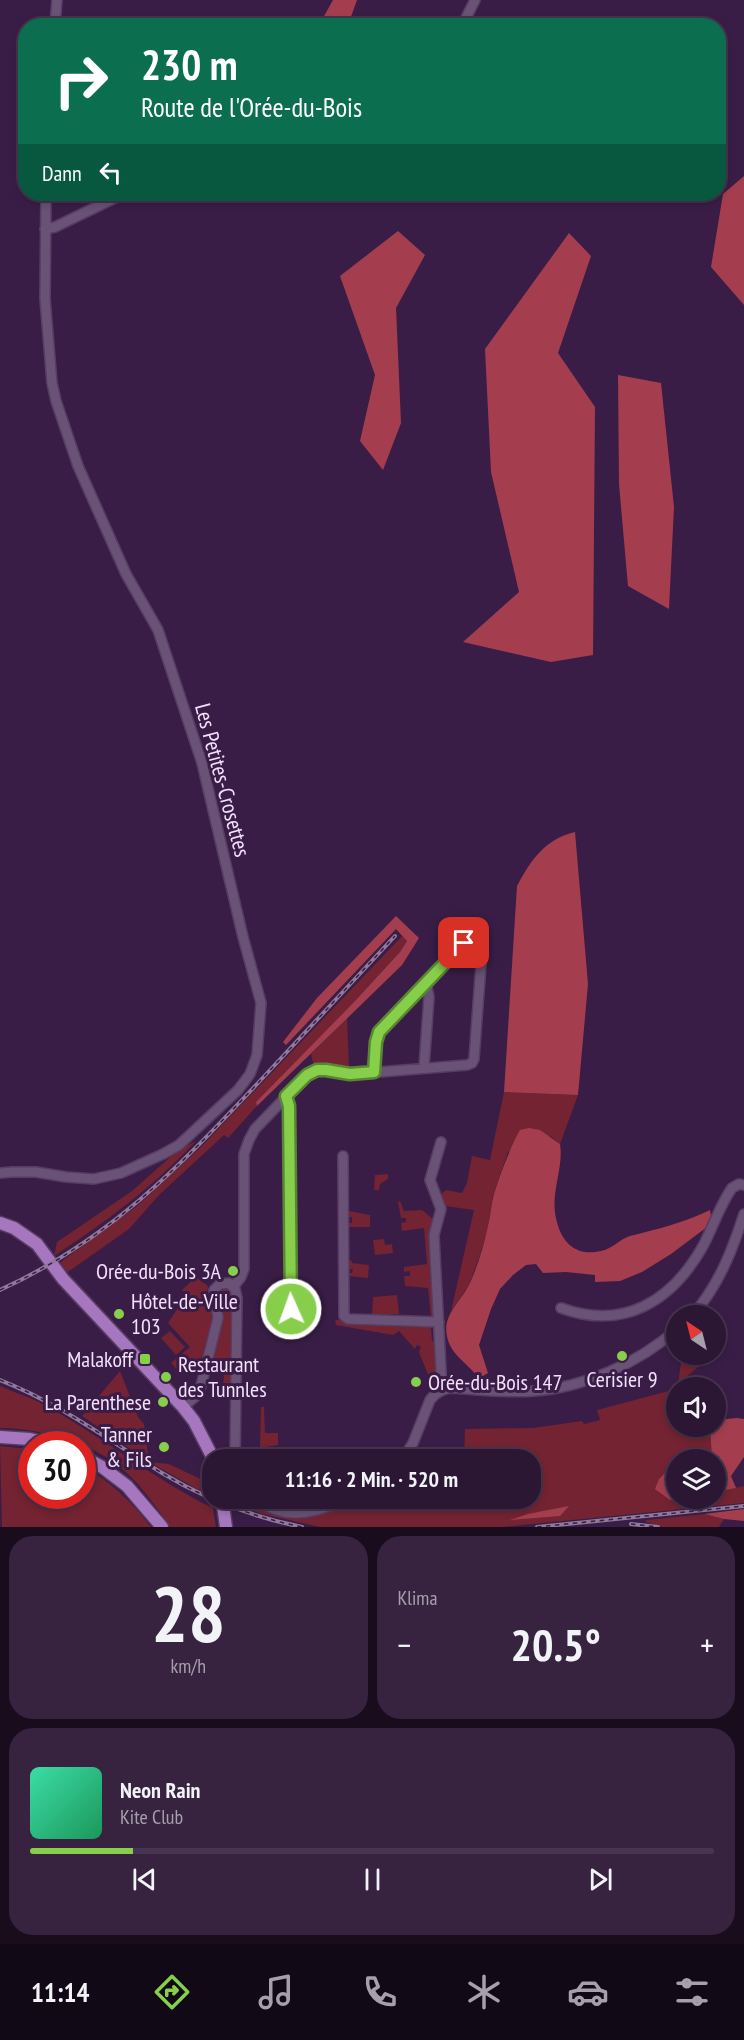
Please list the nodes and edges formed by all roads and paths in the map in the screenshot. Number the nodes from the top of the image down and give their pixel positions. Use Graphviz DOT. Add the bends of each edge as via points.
graph roads {
  1 [pos="57,0"];
  2 [pos="475,0"];
  3 [pos="56,18"];
  4 [pos="466,18"];
  5 [pos="46,201"];
  6 [pos="109,201"];
  7 [pos="45,230"];
  8 [pos="426,983"];
  9 [pos="424,1067"];
  10 [pos="374,1072"];
  11 [pos="286,1096"];
  12 [pos="441,1142"];
  13 [pos="344,1156"];
  14 [pos="0,1173"];
  15 [pos="744,1185"];
  16 [pos="744,1214"];
  17 [pos="0,1222"];
  18 [pos="234,1286"];
  19 [pos="702,1305"];
  20 [pos="561,1308"];
  21 [pos="439,1322"];
  22 [pos="294,1325"];
  23 [pos="666,1339"];
  24 [pos="442,1390"];
  25 [pos="183,1407"];
  26 [pos="0,1437"];
  27 [pos="18,1438"];
  28 [pos="208,1449"];
  29 [pos="235,1449"];
  30 [pos="409,1449"];
  31 [pos="96,1463"];
  32 [pos="224,1509"];
  33 [pos="272,1509"];
  34 [pos="322,1509"];
  35 [pos="160,1526"];
  36 [pos="226,1527"];
  1 -- 3 [label="street"];
  2 -- 4 [label="street"];
  5 -- 7 [label="street, Les Petites-Crosettes"];
  6 -- 7 [label="street"];
  7 -- 14 [label="street, Les Petites-Crosettes" via="45,299 56,401 78,466 111,542 158,630 202,763 261,1003 257,1055 250,1074 178,1145 121,1173 94,1179 36,1172"];
  8 -- 9 [label="street" via="429,997"];
  8 -- 9 [label="street" via="466,941 480,945 473,1061 467,1065"];
  8 -- 10 [label="street" via="377,1035"];
  9 -- 10 [label="street"];
  10 -- 11 [label="street" via="317,1070"];
  11 -- 18 [label="street" via="258,1125 247,1145 244,1269"];
  11 -- 22 [label="street" via="290,1300"];
  12 -- 21 [label="street" via="430,1180 441,1209 434,1235"];
  13 -- 21 [label="street" via="344,1316"];
  15 -- 20 [label="street" via="732,1188 693,1262 678,1282 656,1300 636,1310 608,1316"];
  16 -- 19 [label="street" via="732,1252"];
  17 -- 25 [label="main road" via="38,1244 63,1280"];
  18 -- 25 [label="street" via="222,1283 214,1290 218,1318 201,1386"];
  18 -- 29 [label="street"];
  21 -- 24 [label="street"];
  23 -- 24 [label="street" via="622,1365 572,1385 525,1392"];
  24 -- 30 [label="street" via="430,1400"];
  25 -- 28 [label="main road"];
  26 -- 27 [label="main road"];
  31 -- 35 [label="main road" via="127,1486"];
  32 -- 36 [label="main road"];
  33 -- 34 [label="street" via="299,1514"];
}
